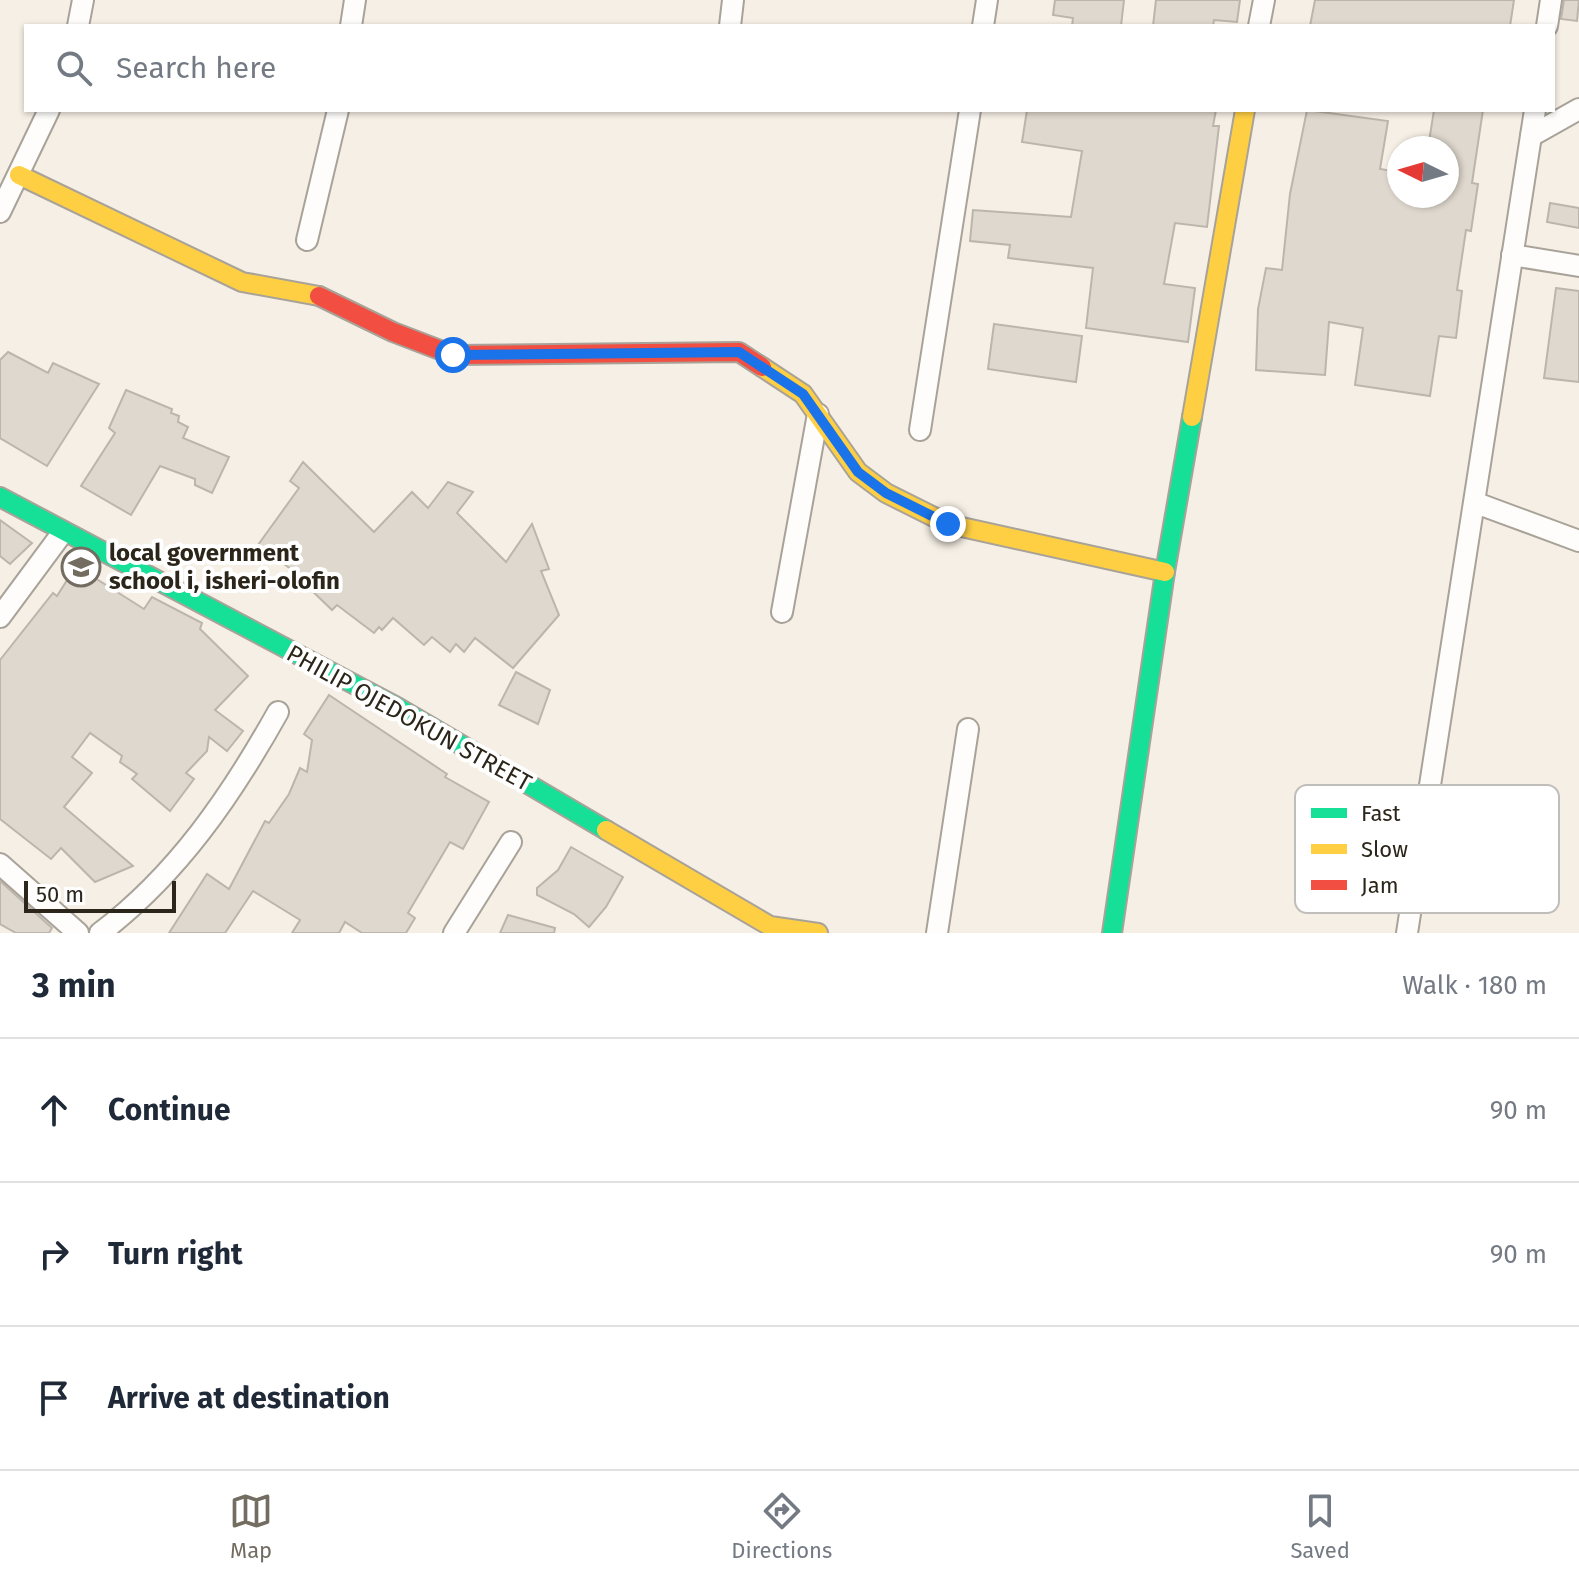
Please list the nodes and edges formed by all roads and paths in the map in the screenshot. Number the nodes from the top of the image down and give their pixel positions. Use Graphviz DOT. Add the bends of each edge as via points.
graph roads {
  1 [pos="83,0"];
  2 [pos="355,0"];
  3 [pos="733,0"];
  4 [pos="987,0"];
  5 [pos="1264,0"];
  6 [pos="1551,0"];
  7 [pos="78,24"];
  8 [pos="351,24"];
  9 [pos="730,24"];
  10 [pos="983,24"];
  11 [pos="1259,24"];
  12 [pos="1547,24"];
  13 [pos="1579,109"];
  14 [pos="48,112"];
  15 [pos="338,112"];
  16 [pos="970,112"];
  17 [pos="1245,112"];
  18 [pos="1535,112"];
  19 [pos="1531,136"];
  20 [pos="19,175"];
  21 [pos="0,212"];
  22 [pos="307,240"];
  23 [pos="1512,255"];
  24 [pos="1579,266"];
  25 [pos="818,414"];
  26 [pos="920,430"];
  27 [pos="0,497"];
  28 [pos="1476,503"];
  29 [pos="63,532"];
  30 [pos="1579,541"];
  31 [pos="1165,572"];
  32 [pos="782,612"];
  33 [pos="0,617"];
  34 [pos="278,712"];
  35 [pos="968,729"];
  36 [pos="1431,785"];
  37 [pos="511,842"];
  38 [pos="0,864"];
  39 [pos="1410,913"];
  40 [pos="769,929"];
  41 [pos="78,933"];
  42 [pos="100,933"];
  43 [pos="454,933"];
  44 [pos="818,933"];
  45 [pos="937,933"];
  46 [pos="1112,933"];
  47 [pos="1407,933"];
  1 -- 7 [label="street"];
  2 -- 8 [label="street"];
  3 -- 9 [label="street"];
  4 -- 10 [label="street"];
  5 -- 11 [label="street"];
  6 -- 12 [label="street"];
  13 -- 19 [label="street"];
  14 -- 20 [label="street"];
  15 -- 22 [label="street"];
  16 -- 26 [label="street"];
  17 -- 31 [label="street"];
  18 -- 19 [label="street"];
  19 -- 23 [label="street"];
  20 -- 21 [label="street"];
  20 -- 25 [label="street" via="242,282 321,296 453,355 739,352 803,394"];
  23 -- 24 [label="street"];
  23 -- 28 [label="street"];
  25 -- 31 [label="street" via="858,472 924,515"];
  25 -- 32 [label="street"];
  27 -- 29 [label="street, PHILIP OJEDOKUN STREET"];
  28 -- 30 [label="street"];
  28 -- 36 [label="street"];
  29 -- 33 [label="street"];
  29 -- 40 [label="street, PHILIP OJEDOKUN STREET" via="397,707"];
  31 -- 46 [label="street"];
  34 -- 42 [label="street" via="249,764 182,857 140,903"];
  35 -- 45 [label="street"];
  37 -- 43 [label="street"];
  38 -- 41 [label="street"];
  39 -- 47 [label="street"];
  40 -- 44 [label="street, PHILIP OJEDOKUN STREET"];
}
